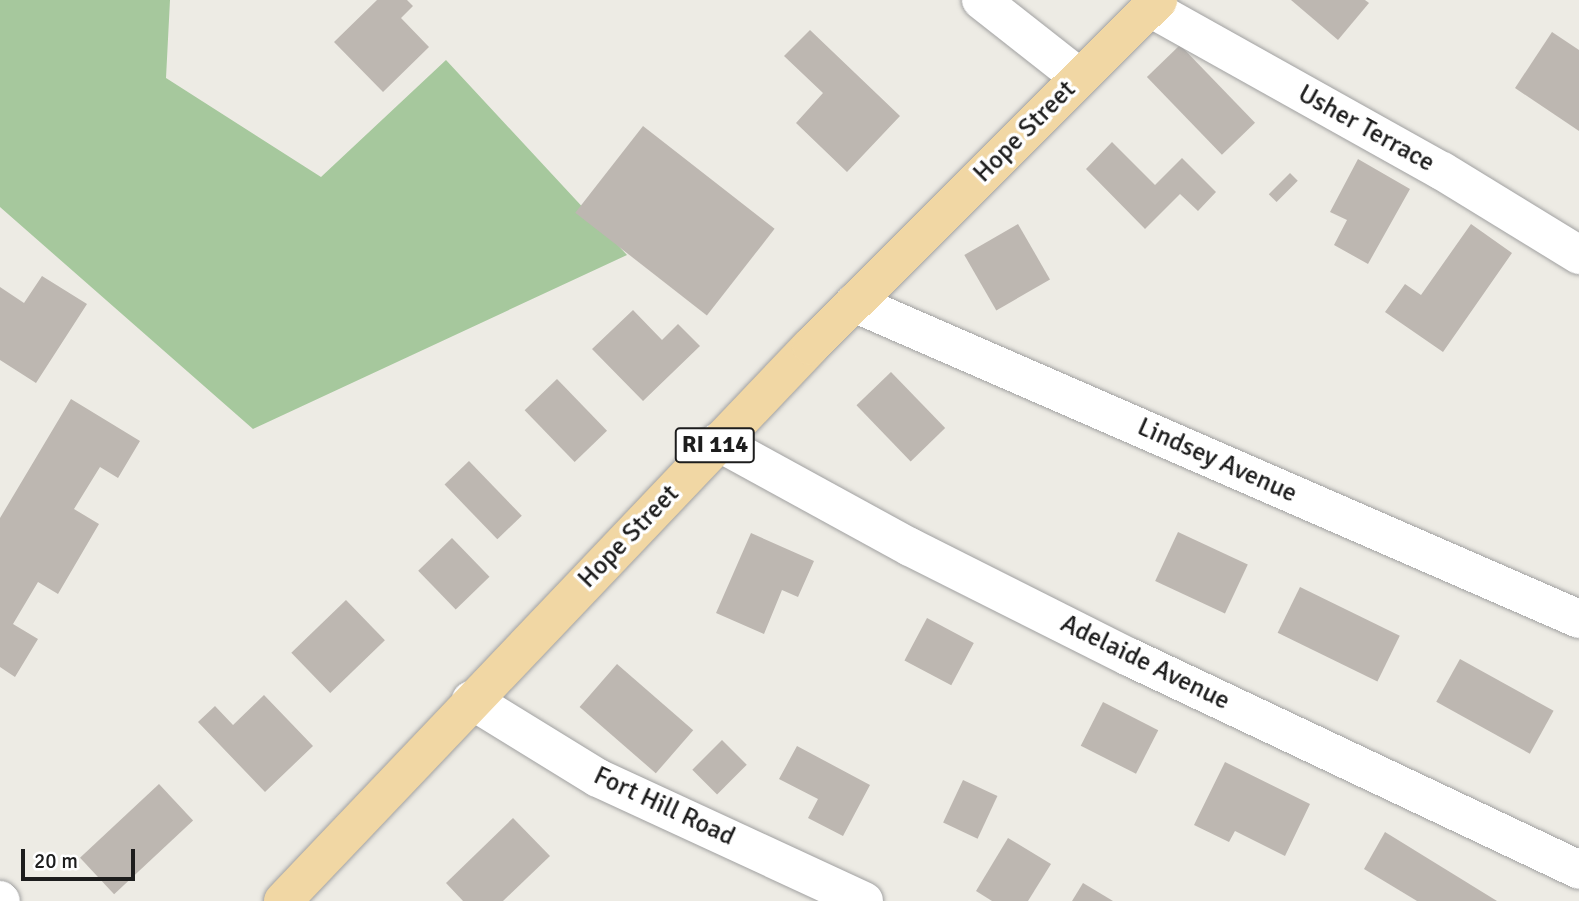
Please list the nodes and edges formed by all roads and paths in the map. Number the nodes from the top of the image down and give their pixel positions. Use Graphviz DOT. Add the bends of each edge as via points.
graph roads {
  1 [pos="981,0"];
  2 [pos="1154,4"];
  3 [pos="1079,77"];
  4 [pos="1579,255"];
  5 [pos="854,303"];
  6 [pos="718,442"];
  7 [pos="1579,619"];
  8 [pos="471,700"];
  9 [pos="1579,870"];
  10 [pos="283,901"];
  11 [pos="864,901"];
  1 -- 3 [label="street"];
  2 -- 3 [label="main road, Hope Street / RI 114"];
  2 -- 4 [label="street, Usher Terrace"];
  3 -- 5 [label="main road, Hope Street / RI 114"];
  5 -- 6 [label="main road, Hope Street / RI 114"];
  5 -- 7 [label="street, Lindsey Avenue"];
  6 -- 8 [label="main road, Hope Street / RI 114"];
  6 -- 9 [label="street, Adelaide Avenue" via="910,547 1129,657"];
  8 -- 10 [label="main road, Hope Street / RI 114"];
  8 -- 11 [label="street, Fort Hill Road" via="598,778"];
}
